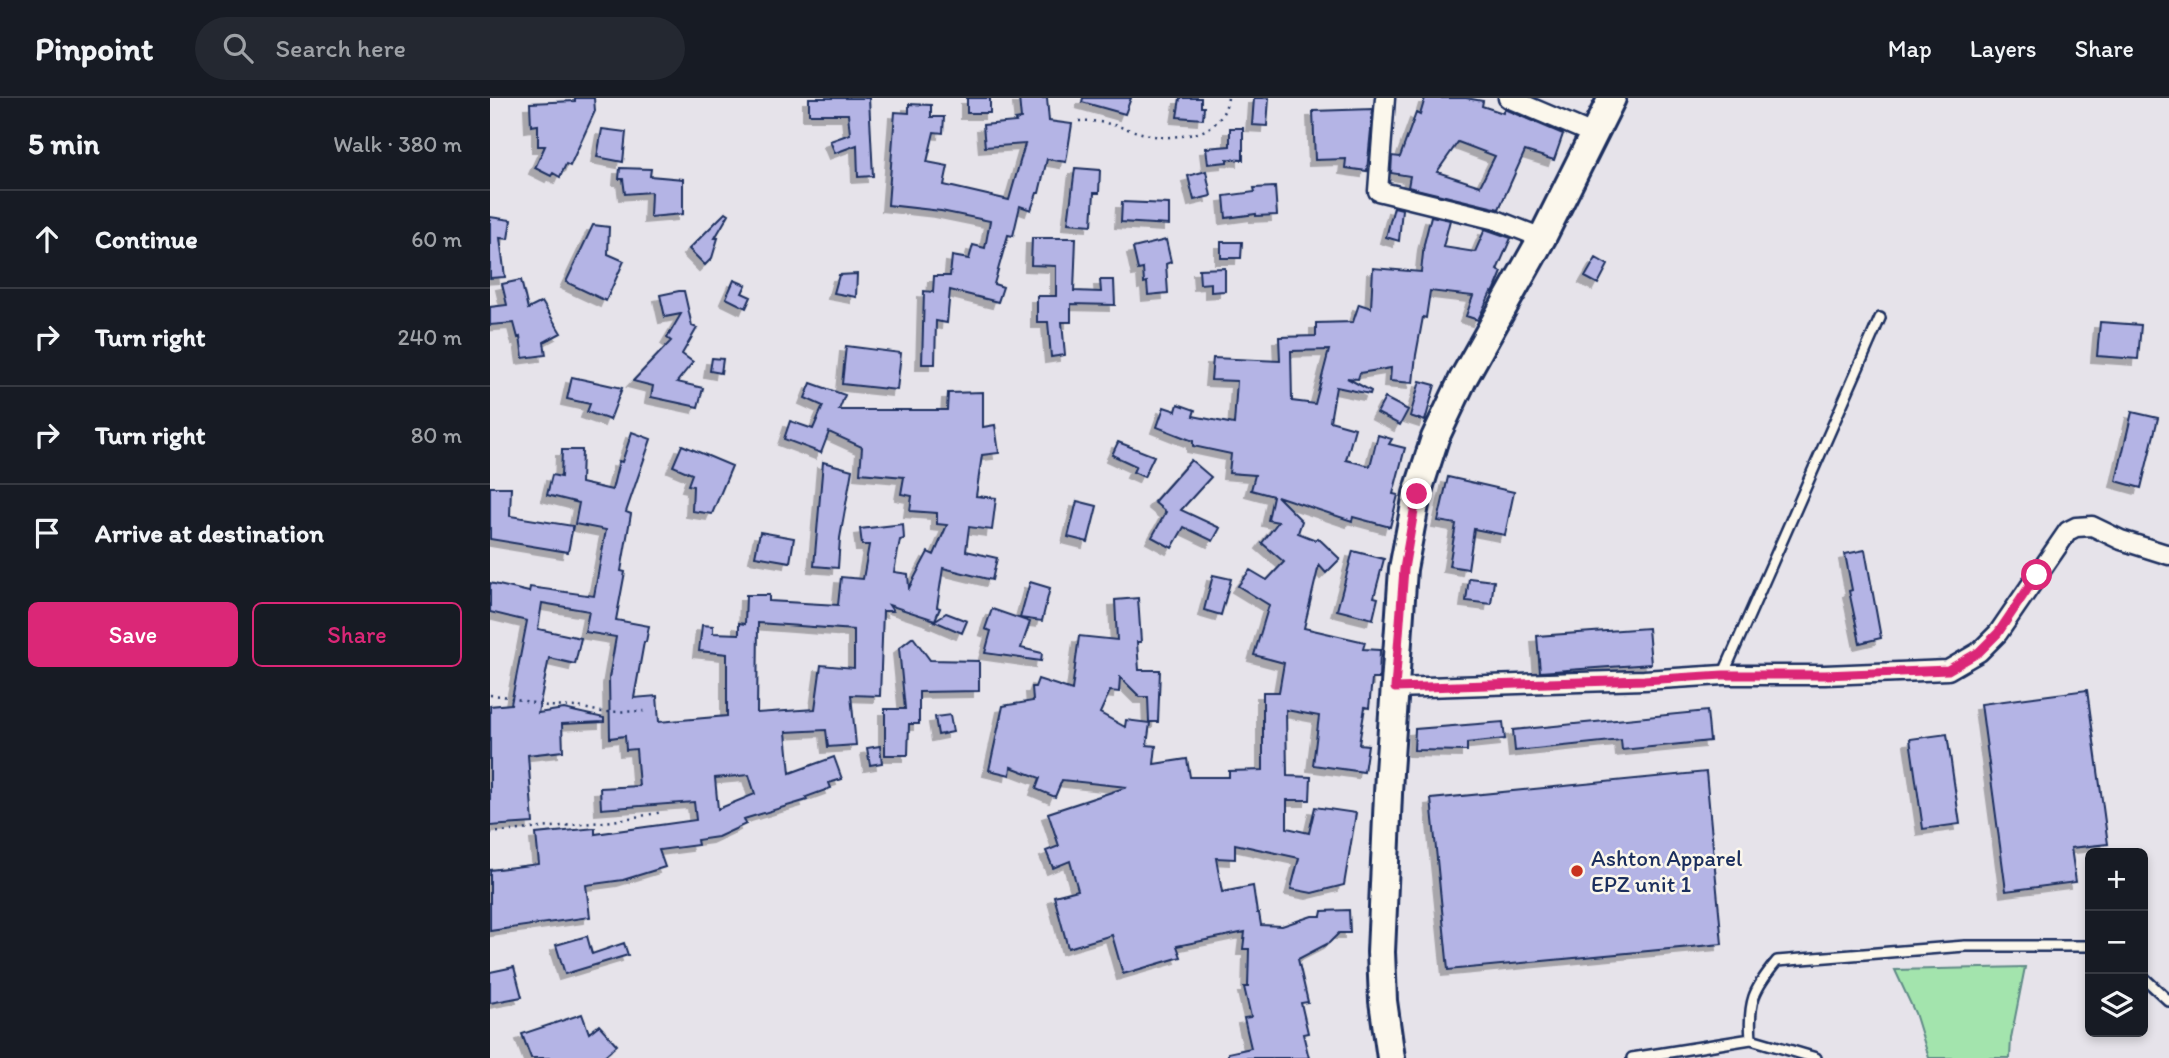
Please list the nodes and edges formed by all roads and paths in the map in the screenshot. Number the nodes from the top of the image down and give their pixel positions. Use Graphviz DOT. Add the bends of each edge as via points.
graph roads {
  1 [pos="1228,98"];
  2 [pos="1385,98"];
  3 [pos="1508,98"];
  4 [pos="1612,98"];
  5 [pos="1079,121"];
  6 [pos="1593,134"];
  7 [pos="1542,238"];
  8 [pos="1880,318"];
  9 [pos="2169,555"];
  10 [pos="1723,675"];
  11 [pos="1395,688"];
  12 [pos="490,695"];
  13 [pos="649,711"];
  14 [pos="663,812"];
  15 [pos="490,833"];
  16 [pos="2085,946"];
  17 [pos="2148,982"];
  18 [pos="2169,1001"];
  19 [pos="1751,1040"];
  20 [pos="1391,1058"];
  21 [pos="1632,1058"];
  22 [pos="1816,1058"];
  1 -- 5 [label="path" via="1217,124 1201,134 1162,137 1093,120"];
  2 -- 7 [label="street" via="1378,191 1496,220"];
  3 -- 6 [label="street"];
  4 -- 6 [label="main road"];
  6 -- 7 [label="main road"];
  7 -- 11 [label="main road" via="1435,438 1417,494 1404,569"];
  8 -- 10 [label="lane"];
  9 -- 10 [label="street" via="2092,526 2068,531 1998,633 1979,652 1948,670"];
  10 -- 11 [label="street"];
  11 -- 20 [label="main road" via="1381,952"];
  12 -- 13 [label="path" via="602,712"];
  14 -- 15 [label="path"];
  16 -- 19 [label="lane" via="1965,946 1777,961 1758,985 1749,1014"];
  17 -- 18 [label="lane"];
  19 -- 21 [label="lane"];
  19 -- 22 [label="lane"];
}
